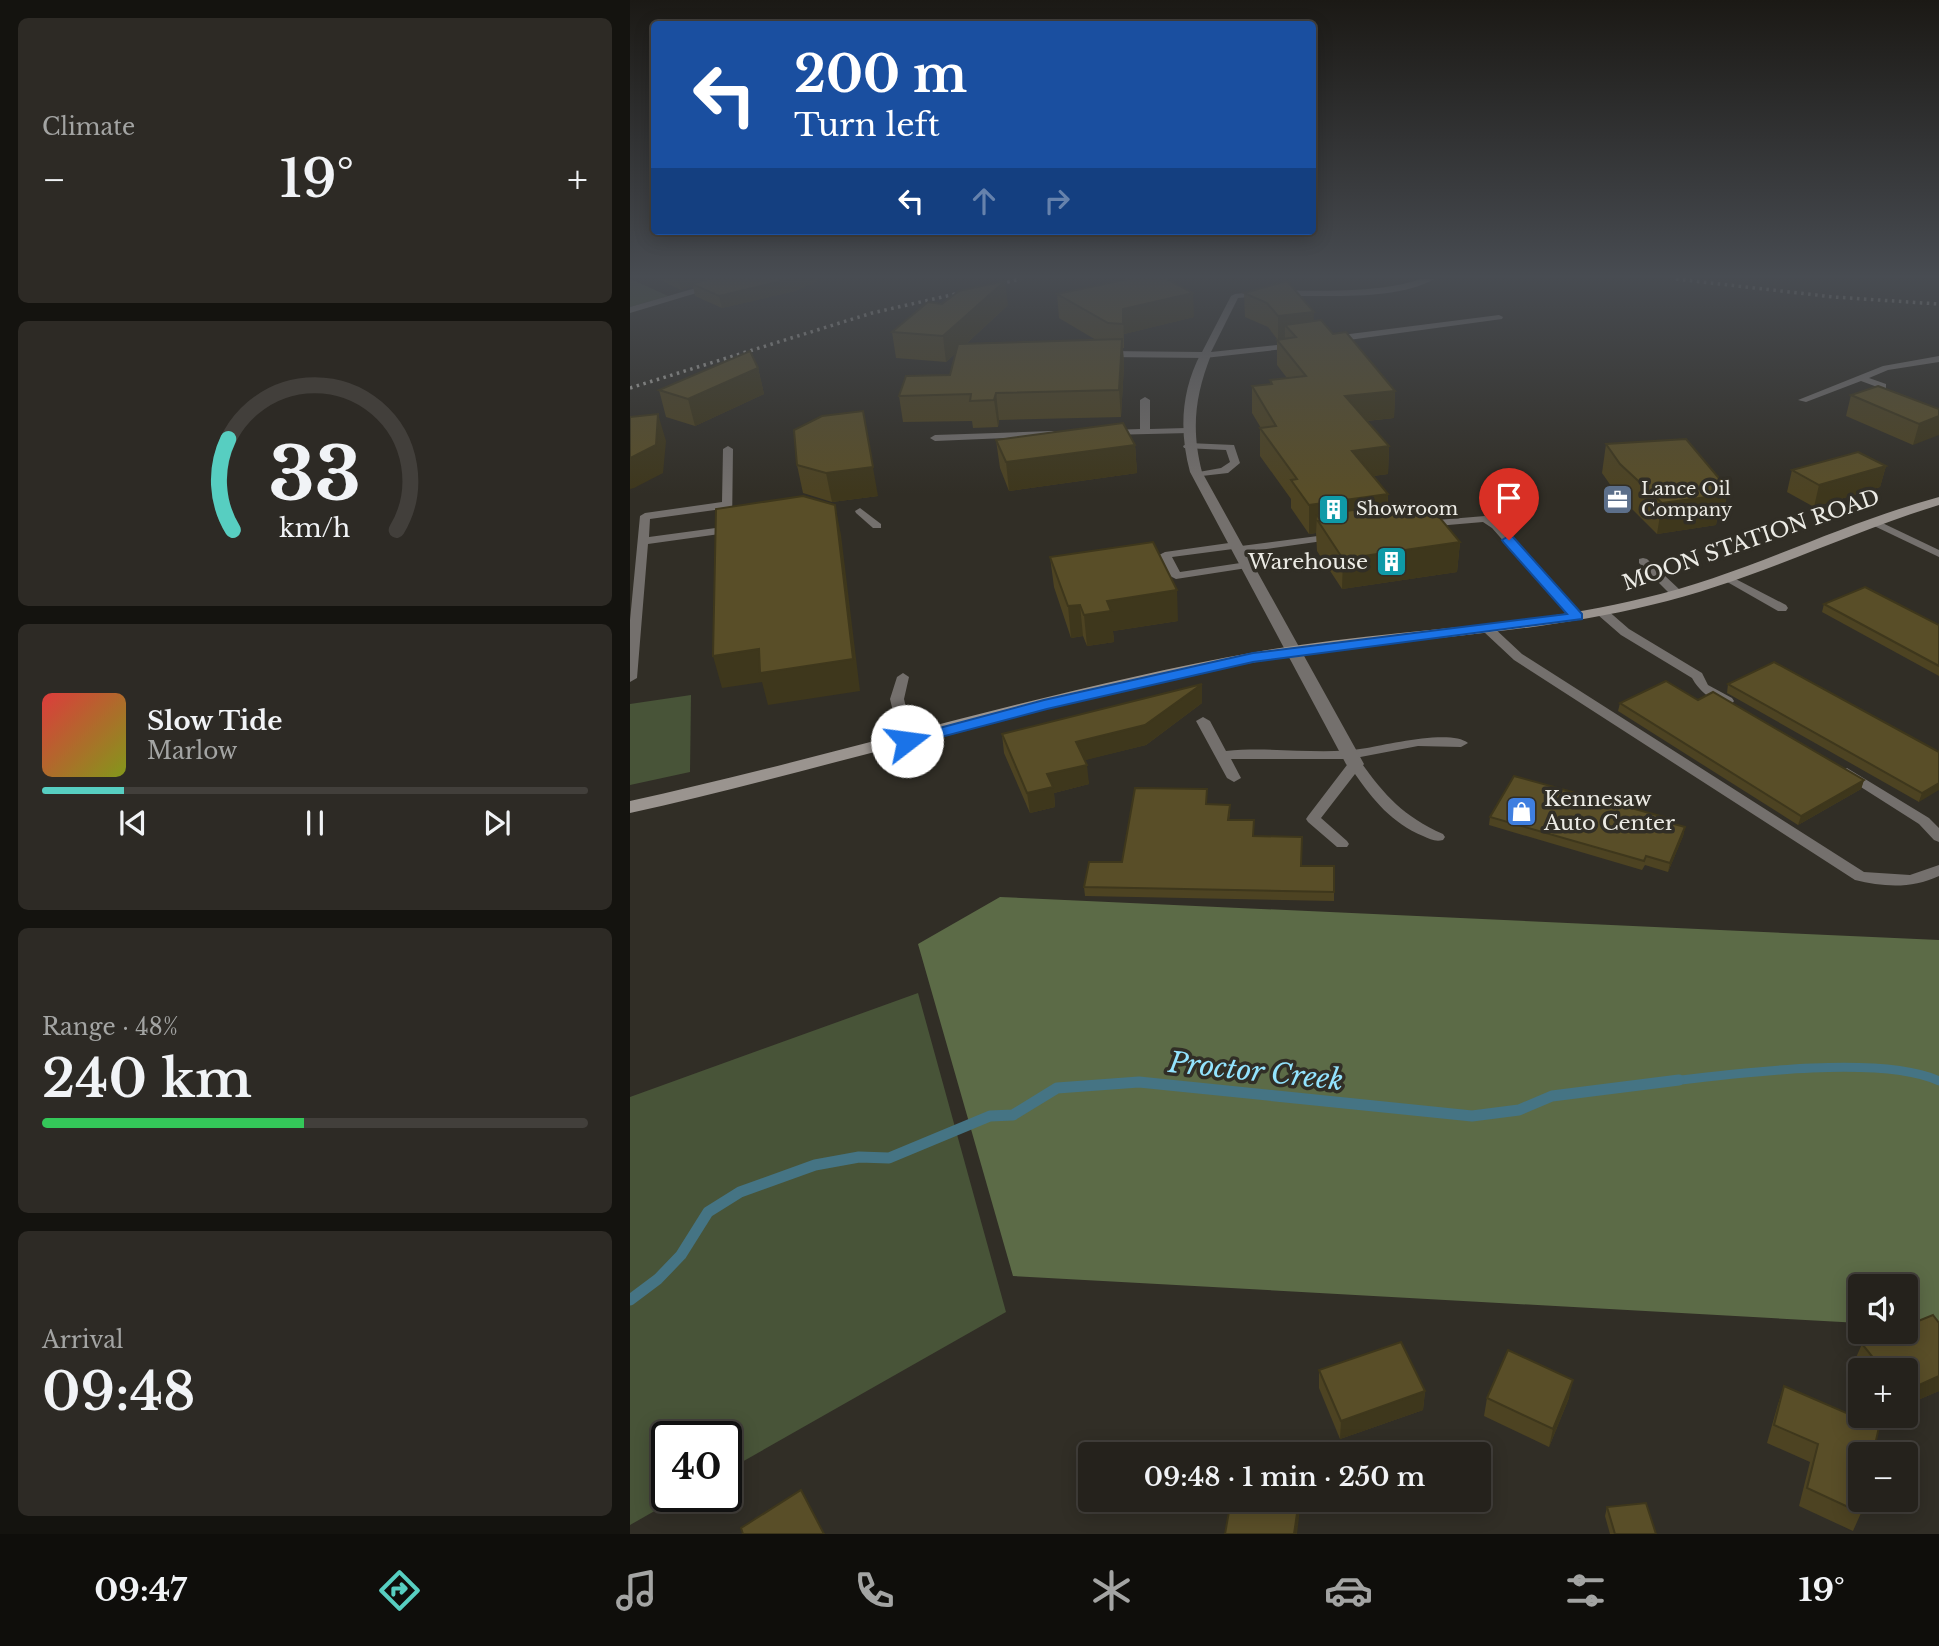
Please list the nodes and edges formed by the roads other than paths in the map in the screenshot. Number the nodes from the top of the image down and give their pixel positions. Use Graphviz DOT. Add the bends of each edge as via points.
graph roads {
  1 [pos="1207,351"];
  2 [pos="1244,351"];
  3 [pos="1091,354"];
  4 [pos="1205,355"];
  5 [pos="1939,359"];
  6 [pos="1859,377"];
  7 [pos="1883,386"];
  8 [pos="1145,400"];
  9 [pos="1803,400"];
  10 [pos="1186,431"];
  11 [pos="1145,432"];
  12 [pos="1103,433"];
  13 [pos="1061,434"];
  14 [pos="935,438"];
  15 [pos="1188,446"];
  16 [pos="728,449"];
  17 [pos="1197,475"];
  18 [pos="1939,501"];
  19 [pos="727,505"];
  20 [pos="860,511"];
  21 [pos="1874,522"];
  22 [pos="877,526"];
  23 [pos="1406,526"];
  24 [pos="747,527"];
  25 [pos="727,530"];
  26 [pos="1352,534"];
  27 [pos="643,541"];
  28 [pos="1237,548"];
  29 [pos="1939,554"];
  30 [pos="1643,561"];
  31 [pos="1247,565"];
  32 [pos="1726,577"];
  33 [pos="1676,593"];
  34 [pos="1782,608"];
  35 [pos="1602,612"];
  36 [pos="1577,617"];
  37 [pos="1488,629"];
  38 [pos="1295,650"];
  39 [pos="903,677"];
  40 [pos="631,678"];
  41 [pos="1737,707"];
  42 [pos="1203,721"];
  43 [pos="907,741"];
  44 [pos="1461,743"];
  45 [pos="1223,756"];
  46 [pos="1352,760"];
  47 [pos="1830,762"];
  48 [pos="1234,778"];
  49 [pos="630,807"];
  50 [pos="1438,837"];
  51 [pos="1939,838"];
  52 [pos="1342,844"];
  53 [pos="1939,870"];
  1 -- 4 [label="lane"];
  2 -- 4 [label="lane"];
  3 -- 4 [label="lane"];
  4 -- 10 [label="street" via="1187,409"];
  5 -- 6 [label="lane"];
  6 -- 7 [label="lane"];
  6 -- 9 [label="lane"];
  8 -- 11 [label="lane"];
  10 -- 11 [label="lane"];
  10 -- 15 [label="street"];
  11 -- 12 [label="lane"];
  13 -- 14 [label="lane"];
  15 -- 17 [label="street"];
  15 -- 17 [label="lane" via="1230,447 1234,454 1235,463 1224,471"];
  16 -- 19 [label="lane"];
  17 -- 28 [label="street"];
  18 -- 21 [label="street, MOON STATION ROAD"];
  19 -- 25 [label="lane"];
  19 -- 27 [label="lane" via="645,516"];
  20 -- 22 [label="lane"];
  21 -- 29 [label="lane"];
  21 -- 32 [label="street, MOON STATION ROAD"];
  23 -- 36 [label="lane" via="1485,519"];
  24 -- 25 [label="lane"];
  25 -- 27 [label="lane"];
  26 -- 28 [label="lane"];
  27 -- 40 [label="lane"];
  28 -- 31 [label="street"];
  28 -- 31 [label="lane" via="1165,555 1176,576"];
  30 -- 33 [label="lane"];
  31 -- 38 [label="street"];
  32 -- 33 [label="street, MOON STATION ROAD"];
  32 -- 34 [label="lane"];
  33 -- 35 [label="street, MOON STATION ROAD"];
  35 -- 36 [label="street, MOON STATION ROAD"];
  35 -- 41 [label="lane"];
  36 -- 37 [label="street, MOON STATION ROAD"];
  37 -- 38 [label="street, MOON STATION ROAD"];
  37 -- 53 [label="lane" via="1518,656 1860,876 1900,883 1921,880"];
  38 -- 43 [label="street, MOON STATION ROAD" via="1129,685"];
  38 -- 46 [label="street"];
  39 -- 43 [label="lane" via="897,699"];
  42 -- 45 [label="lane"];
  43 -- 49 [label="street, MOON STATION ROAD"];
  44 -- 46 [label="lane" via="1419,742"];
  45 -- 46 [label="lane"];
  45 -- 48 [label="lane"];
  46 -- 50 [label="lane" via="1379,799 1407,825"];
  46 -- 52 [label="lane" via="1313,819"];
  47 -- 51 [label="lane" via="1891,797"];
}
